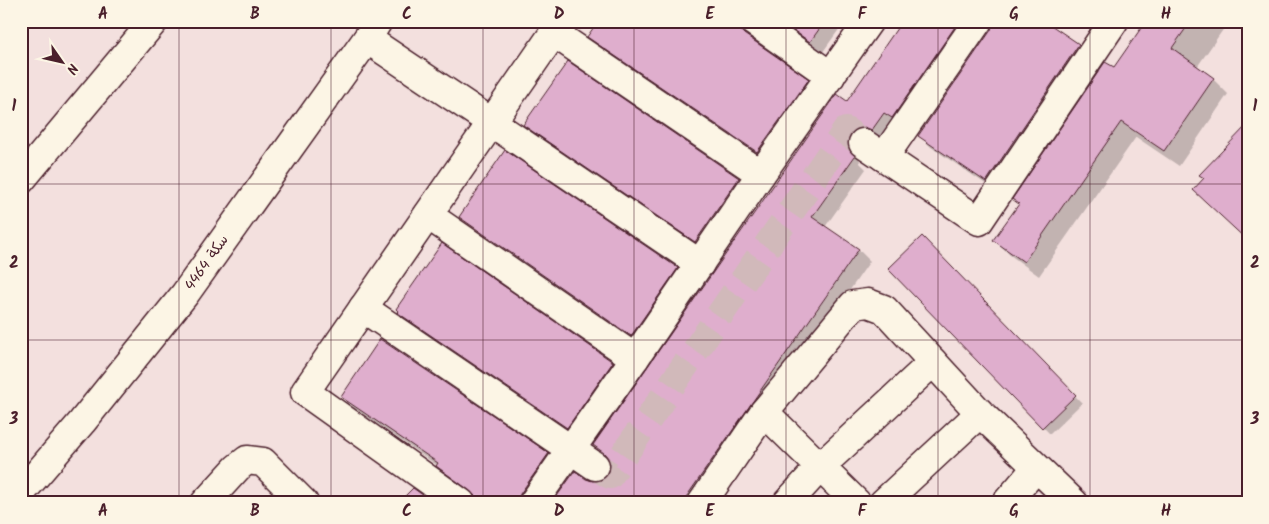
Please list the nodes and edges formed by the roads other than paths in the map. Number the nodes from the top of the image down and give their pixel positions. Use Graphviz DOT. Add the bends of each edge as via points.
graph roads {
  1 [pos="154,21"];
  2 [pos="753,21"];
  3 [pos="869,21"];
  4 [pos="978,21"];
  5 [pos="1114,21"];
  6 [pos="558,27"];
  7 [pos="372,30"];
  8 [pos="831,76"];
  9 [pos="492,122"];
  10 [pos="761,174"];
  11 [pos="21,180"];
  12 [pos="428,215"];
  13 [pos="700,264"];
  14 [pos="363,308"];
  15 [pos="635,358"];
  16 [pos="933,362"];
  17 [pos="764,412"];
  18 [pos="980,413"];
  19 [pos="570,449"];
  20 [pos="595,466"];
  21 [pos="820,467"];
  22 [pos="1036,468"];
  23 [pos="21,493"];
  24 [pos="205,503"];
  25 [pos="304,503"];
  26 [pos="461,503"];
  27 [pos="533,503"];
  28 [pos="702,503"];
  29 [pos="787,503"];
  30 [pos="857,503"];
  31 [pos="882,503"];
  32 [pos="1006,503"];
  33 [pos="1074,503"];
  1 -- 11 [label="main road"];
  2 -- 8 [label="main road"];
  3 -- 8 [label="main road"];
  4 -- 5 [label="main road" via="874,150 979,221"];
  6 -- 9 [label="main road"];
  6 -- 10 [label="main road"];
  7 -- 9 [label="main road"];
  7 -- 23 [label="main road, سكة 4464" via="185,294"];
  8 -- 10 [label="main road"];
  9 -- 12 [label="main road"];
  9 -- 13 [label="main road"];
  10 -- 13 [label="main road"];
  12 -- 14 [label="main road"];
  12 -- 15 [label="main road"];
  13 -- 15 [label="main road"];
  14 -- 19 [label="main road"];
  14 -- 26 [label="main road" via="305,392"];
  15 -- 19 [label="main road"];
  16 -- 17 [label="main road" via="884,309 868,303 853,305"];
  16 -- 18 [label="main road"];
  16 -- 21 [label="main road"];
  17 -- 21 [label="main road"];
  17 -- 28 [label="main road"];
  18 -- 22 [label="main road"];
  18 -- 31 [label="main road"];
  19 -- 20 [label="main road"];
  19 -- 27 [label="main road"];
  21 -- 29 [label="main road"];
  21 -- 30 [label="main road"];
  22 -- 32 [label="main road"];
  22 -- 33 [label="main road"];
  24 -- 25 [label="main road" via="247,460 263,462"];
}
